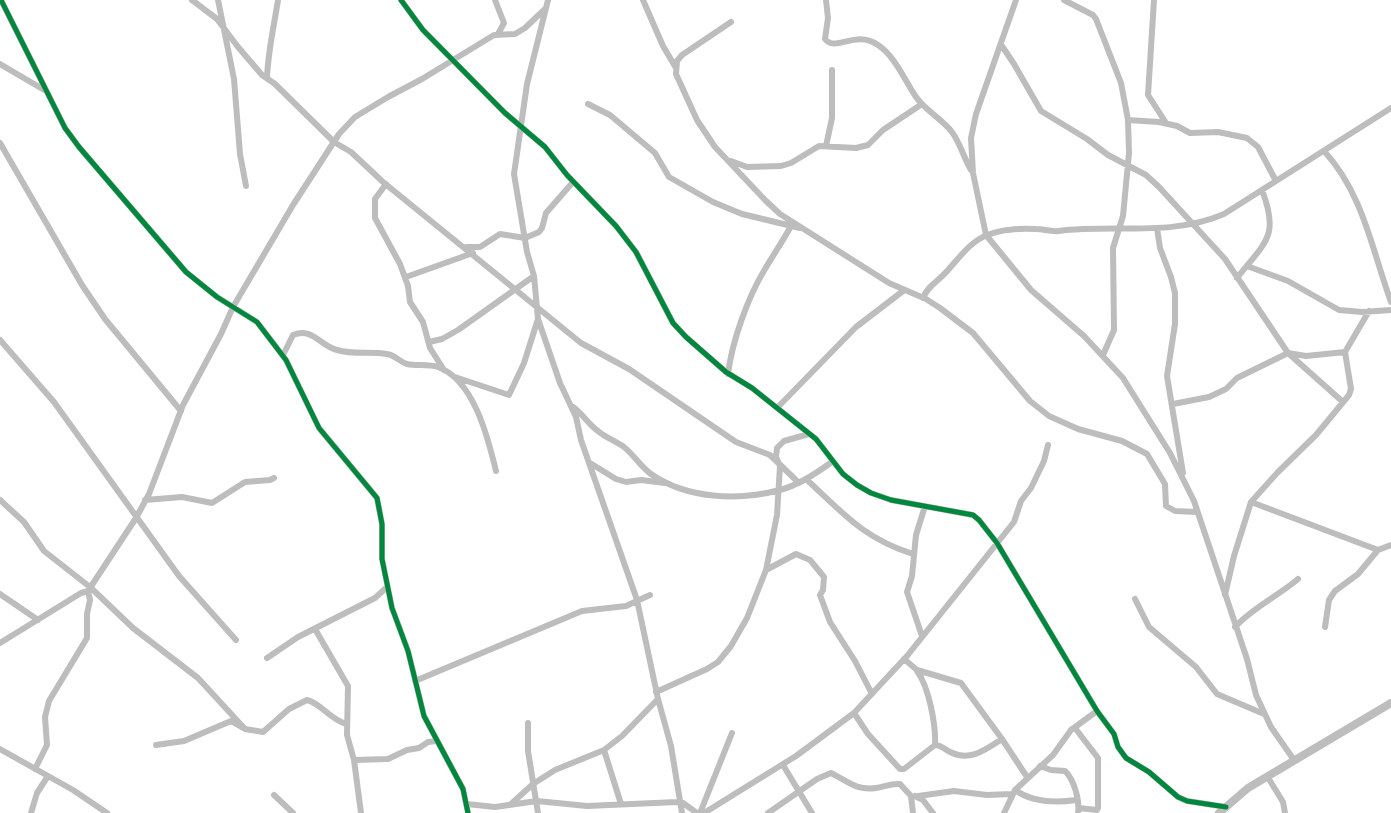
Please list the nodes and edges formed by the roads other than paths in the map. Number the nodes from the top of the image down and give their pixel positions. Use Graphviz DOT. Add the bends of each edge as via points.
graph roads {
  1 [pos="1,0"];
  2 [pos="192,0"];
  3 [pos="218,0"];
  4 [pos="278,0"];
  5 [pos="402,0"];
  6 [pos="495,0"];
  7 [pos="548,0"];
  8 [pos="643,0"];
  9 [pos="826,0"];
  10 [pos="1016,0"];
  11 [pos="1064,0"];
  12 [pos="1154,0"];
  13 [pos="545,9"];
  14 [pos="731,22"];
  15 [pos="221,24"];
  16 [pos="498,34"];
  17 [pos="1002,46"];
  18 [pos="454,60"];
  19 [pos="0,64"];
  20 [pos="676,68"];
  21 [pos="832,70"];
  22 [pos="267,78"];
  23 [pos="47,91"];
  24 [pos="588,104"];
  25 [pos="922,104"];
  26 [pos="1391,108"];
  27 [pos="1128,120"];
  28 [pos="1167,124"];
  29 [pos="521,126"];
  30 [pos="334,142"];
  31 [pos="0,143"];
  32 [pos="826,146"];
  33 [pos="1324,151"];
  34 [pos="727,160"];
  35 [pos="1128,166"];
  36 [pos="972,173"];
  37 [pos="1276,181"];
  38 [pos="574,182"];
  39 [pos="386,184"];
  40 [pos="246,186"];
  41 [pos="1262,190"];
  42 [pos="1194,225"];
  43 [pos="791,226"];
  44 [pos="803,228"];
  45 [pos="1119,228"];
  46 [pos="1157,228"];
  47 [pos="986,235"];
  48 [pos="525,238"];
  49 [pos="466,248"];
  50 [pos="472,253"];
  51 [pos="1247,266"];
  52 [pos="534,276"];
  53 [pos="406,277"];
  54 [pos="1237,278"];
  55 [pos="514,290"];
  56 [pos="903,291"];
  57 [pos="923,298"];
  58 [pos="1391,302"];
  59 [pos="233,307"];
  60 [pos="536,307"];
  61 [pos="1391,310"];
  62 [pos="1370,311"];
  63 [pos="538,318"];
  64 [pos="0,340"];
  65 [pos="429,342"];
  66 [pos="1345,352"];
  67 [pos="1288,353"];
  68 [pos="283,355"];
  69 [pos="1103,355"];
  70 [pos="445,371"];
  71 [pos="728,374"];
  72 [pos="451,376"];
  73 [pos="1343,402"];
  74 [pos="1173,404"];
  75 [pos="572,406"];
  76 [pos="777,408"];
  77 [pos="181,411"];
  78 [pos="809,434"];
  79 [pos="1048,446"];
  80 [pos="833,461"];
  81 [pos="778,462"];
  82 [pos="590,463"];
  83 [pos="496,471"];
  84 [pos="1184,477"];
  85 [pos="274,478"];
  86 [pos="806,479"];
  87 [pos="799,483"];
  88 [pos="671,484"];
  89 [pos="780,490"];
  90 [pos="0,500"];
  91 [pos="145,500"];
  92 [pos="1251,502"];
  93 [pos="925,506"];
  94 [pos="1197,512"];
  95 [pos="136,518"];
  96 [pos="997,543"];
  97 [pos="1391,545"];
  98 [pos="1378,550"];
  99 [pos="913,554"];
  100 [pos="766,570"];
  101 [pos="1298,579"];
  102 [pos="387,587"];
  103 [pos="89,589"];
  104 [pos="0,594"];
  105 [pos="650,595"];
  106 [pos="1224,596"];
  107 [pos="1135,599"];
  108 [pos="637,600"];
  109 [pos="38,620"];
  110 [pos="1235,627"];
  111 [pos="1325,627"];
  112 [pos="315,629"];
  113 [pos="922,636"];
  114 [pos="236,640"];
  115 [pos="0,643"];
  116 [pos="267,658"];
  117 [pos="904,658"];
  118 [pos="916,670"];
  119 [pos="415,681"];
  120 [pos="656,692"];
  121 [pos="872,694"];
  122 [pos="658,700"];
  123 [pos="1391,703"];
  124 [pos="1097,711"];
  125 [pos="854,713"];
  126 [pos="1264,714"];
  127 [pos="528,723"];
  128 [pos="346,724"];
  129 [pos="246,728"];
  130 [pos="1075,728"];
  131 [pos="732,733"];
  132 [pos="1002,739"];
  133 [pos="436,741"];
  134 [pos="156,745"];
  135 [pos="935,745"];
  136 [pos="0,749"];
  137 [pos="604,750"];
  138 [pos="354,760"];
  139 [pos="1294,760"];
  140 [pos="783,764"];
  141 [pos="1040,766"];
  142 [pos="35,769"];
  143 [pos="48,776"];
  144 [pos="1267,776"];
  145 [pos="1028,777"];
  146 [pos="533,784"];
  147 [pos="798,792"];
  148 [pos="1013,792"];
  149 [pos="274,795"];
  150 [pos="914,796"];
  151 [pos="1076,800"];
  152 [pos="537,801"];
  153 [pos="680,802"];
  154 [pos="467,804"];
  155 [pos="621,804"];
  156 [pos="508,806"];
  157 [pos="1226,807"];
  158 [pos="1078,811"];
  159 [pos="31,813"];
  160 [pos="107,813"];
  161 [pos="293,813"];
  162 [pos="360,813"];
  163 [pos="468,813"];
  164 [pos="490,813"];
  165 [pos="538,813"];
  166 [pos="682,813"];
  167 [pos="700,813"];
  168 [pos="768,813"];
  169 [pos="812,813"];
  170 [pos="914,813"];
  171 [pos="933,813"];
  172 [pos="1004,813"];
  173 [pos="1220,813"];
  174 [pos="1285,813"];
  1 -- 23 [label="street"];
  2 -- 15 [label="street"];
  3 -- 15 [label="street"];
  4 -- 22 [label="street" via="269,39"];
  5 -- 18 [label="street" via="423,30"];
  6 -- 16 [label="street" via="504,23"];
  7 -- 13 [label="street"];
  8 -- 20 [label="street"];
  9 -- 25 [label="street" via="828,42 836,45 864,38 879,45"];
  10 -- 17 [label="street"];
  11 -- 27 [label="street" via="1096,19 1121,83"];
  12 -- 28 [label="street" via="1148,95"];
  13 -- 16 [label="street" via="515,34"];
  13 -- 29 [label="street" via="527,84"];
  14 -- 20 [label="street" via="682,55"];
  15 -- 22 [label="street"];
  15 -- 40 [label="street" via="234,79"];
  16 -- 18 [label="street"];
  17 -- 35 [label="street" via="1041,111"];
  17 -- 36 [label="street" via="976,114 971,138"];
  18 -- 29 [label="street"];
  18 -- 30 [label="street" via="355,117"];
  19 -- 23 [label="street"];
  20 -- 34 [label="street" via="678,81 697,120"];
  21 -- 32 [label="street" via="832,118"];
  22 -- 30 [label="street"];
  23 -- 59 [label="street" via="65,128 79,147 177,261 198,283"];
  24 -- 43 [label="street" via="610,115 655,153 669,178 742,214"];
  25 -- 32 [label="street" via="883,130 868,145 856,148"];
  25 -- 36 [label="street" via="952,131"];
  26 -- 33 [label="street"];
  27 -- 28 [label="street"];
  27 -- 35 [label="street"];
  28 -- 37 [label="street" via="1190,133 1218,132 1247,138 1258,147"];
  29 -- 38 [label="street" via="545,147"];
  29 -- 48 [label="street" via="514,174"];
  30 -- 39 [label="street" via="351,152"];
  30 -- 59 [label="street"];
  31 -- 77 [label="street" via="82,286"];
  32 -- 34 [label="street" via="814,148 781,166 747,167"];
  33 -- 37 [label="street"];
  33 -- 58 [label="street" via="1350,186"];
  34 -- 44 [label="street" via="780,214"];
  35 -- 42 [label="street" via="1153,180"];
  35 -- 45 [label="street"];
  36 -- 47 [label="street"];
  37 -- 41 [label="street"];
  38 -- 48 [label="street" via="546,212 542,228"];
  38 -- 71 [label="street" via="636,252 673,323"];
  39 -- 49 [label="street"];
  39 -- 53 [label="street" via="375,199 375,218"];
  41 -- 42 [label="street" via="1224,214"];
  41 -- 51 [label="street" via="1270,210 1270,232"];
  42 -- 46 [label="street"];
  42 -- 54 [label="street"];
  43 -- 44 [label="street"];
  43 -- 71 [label="street" via="764,269 751,299 730,358"];
  44 -- 56 [label="street"];
  45 -- 46 [label="street"];
  45 -- 47 [label="street" via="1078,228 1058,232 1009,229"];
  45 -- 69 [label="street" via="1113,248 1114,330"];
  46 -- 74 [label="street" via="1161,254 1175,293 1175,324 1167,366"];
  47 -- 57 [label="street" via="963,251 946,273 929,286"];
  47 -- 69 [label="street" via="1031,290"];
  48 -- 49 [label="street" via="500,234 480,247"];
  48 -- 52 [label="street"];
  49 -- 50 [label="street"];
  50 -- 53 [label="street"];
  50 -- 55 [label="street"];
  51 -- 54 [label="street"];
  51 -- 62 [label="street" via="1288,281 1339,310"];
  52 -- 55 [label="street"];
  52 -- 60 [label="street"];
  53 -- 65 [label="street" via="410,302 423,322"];
  54 -- 67 [label="street"];
  55 -- 60 [label="street"];
  55 -- 65 [label="street" via="458,330"];
  56 -- 57 [label="street"];
  56 -- 76 [label="street" via="849,333"];
  57 -- 94 [label="street" via="973,333 1037,408 1062,423 1122,440 1147,454 1165,484 1166,506 1175,511"];
  59 -- 68 [label="street" via="256,322"];
  59 -- 77 [label="street"];
  60 -- 63 [label="street"];
  60 -- 81 [label="street" via="581,343 630,369 736,442 770,455"];
  61 -- 62 [label="street"];
  62 -- 66 [label="street"];
  63 -- 72 [label="street" via="524,363 509,395"];
  63 -- 75 [label="street" via="560,383"];
  64 -- 95 [label="street" via="54,402"];
  65 -- 70 [label="street"];
  66 -- 67 [label="street" via="1306,356"];
  66 -- 73 [label="street" via="1351,389"];
  67 -- 73 [label="street"];
  67 -- 74 [label="street" via="1237,378 1226,389 1209,397"];
  68 -- 70 [label="street" via="293,335 301,332 335,350 386,354 406,364 436,366"];
  68 -- 102 [label="street" via="319,428 377,498"];
  69 -- 84 [label="street" via="1134,394"];
  70 -- 72 [label="street"];
  71 -- 76 [label="street"];
  72 -- 83 [label="street" via="474,403"];
  73 -- 92 [label="street"];
  74 -- 84 [label="street"];
  75 -- 82 [label="street"];
  75 -- 88 [label="street" via="599,432 623,446 643,468"];
  76 -- 78 [label="street"];
  77 -- 91 [label="street" via="156,480"];
  78 -- 80 [label="street"];
  78 -- 81 [label="street" via="784,441 777,448"];
  79 -- 96 [label="street" via="1031,488 1020,501 1014,522"];
  80 -- 86 [label="street"];
  80 -- 93 [label="street" via="843,474 871,493 906,504"];
  81 -- 87 [label="street"];
  81 -- 89 [label="street"];
  82 -- 88 [label="street" via="626,482 641,480"];
  82 -- 108 [label="street"];
  84 -- 94 [label="street"];
  85 -- 91 [label="street" via="245,482 212,503 182,497"];
  86 -- 87 [label="street"];
  86 -- 99 [label="street" via="864,532"];
  87 -- 89 [label="street"];
  88 -- 89 [label="street" via="698,494 738,496"];
  89 -- 100 [label="street"];
  90 -- 103 [label="street" via="24,522 44,551"];
  91 -- 95 [label="street"];
  92 -- 98 [label="street"];
  92 -- 106 [label="street"];
  93 -- 96 [label="street" via="973,515"];
  93 -- 99 [label="street"];
  94 -- 106 [label="street"];
  95 -- 103 [label="street"];
  95 -- 114 [label="street" via="179,576"];
  96 -- 113 [label="street"];
  96 -- 124 [label="street"];
  97 -- 98 [label="street"];
  98 -- 111 [label="street" via="1358,574 1335,591 1329,600"];
  99 -- 113 [label="street" via="907,592"];
  100 -- 120 [label="street" via="747,618 724,655 707,669"];
  100 -- 121 [label="street" via="796,554 810,560 824,578 820,596 826,614"];
  101 -- 110 [label="street" via="1245,616"];
  102 -- 112 [label="street" via="370,602"];
  102 -- 119 [label="street"];
  103 -- 109 [label="street"];
  103 -- 129 [label="street" via="198,678"];
  103 -- 142 [label="street" via="87,638 49,701 45,717 47,744"];
  104 -- 109 [label="street"];
  105 -- 108 [label="street"];
  106 -- 110 [label="street"];
  107 -- 126 [label="street" via="1149,627 1196,667 1217,694"];
  108 -- 119 [label="street" via="626,606 582,611"];
  108 -- 120 [label="street"];
  109 -- 115 [label="street"];
  110 -- 126 [label="street"];
  112 -- 116 [label="street"];
  112 -- 128 [label="street" via="348,686"];
  113 -- 117 [label="street"];
  117 -- 118 [label="street"];
  117 -- 121 [label="street"];
  118 -- 132 [label="street" via="961,683"];
  118 -- 135 [label="street" via="928,692"];
  119 -- 133 [label="street" via="424,716"];
  120 -- 122 [label="street"];
  121 -- 125 [label="street"];
  122 -- 137 [label="street"];
  122 -- 153 [label="street" via="671,746"];
  123 -- 139 [label="street"];
  124 -- 130 [label="street"];
  124 -- 157 [label="street" via="1114,734 1122,755 1149,772 1178,797"];
  125 -- 135 [label="street" via="868,734 900,769"];
  125 -- 140 [label="street"];
  126 -- 139 [label="street"];
  127 -- 146 [label="street"];
  128 -- 129 [label="street" via="333,720 307,700 289,710 267,731 255,732"];
  128 -- 138 [label="street"];
  129 -- 134 [label="street" via="231,721 184,741"];
  130 -- 141 [label="street"];
  130 -- 158 [label="street" via="1098,758 1098,808"];
  131 -- 167 [label="street"];
  132 -- 135 [label="street" via="978,755 968,756"];
  132 -- 145 [label="street"];
  133 -- 138 [label="street" via="388,759"];
  133 -- 154 [label="street" via="463,789"];
  136 -- 142 [label="street"];
  137 -- 146 [label="street" via="555,770"];
  137 -- 155 [label="street"];
  138 -- 162 [label="street"];
  139 -- 144 [label="street"];
  140 -- 147 [label="street"];
  140 -- 167 [label="street"];
  141 -- 145 [label="street"];
  141 -- 151 [label="street" via="1065,771"];
  142 -- 143 [label="street"];
  143 -- 159 [label="street" via="37,793"];
  143 -- 160 [label="street"];
  144 -- 157 [label="street"];
  144 -- 174 [label="street" via="1283,802"];
  145 -- 148 [label="street"];
  146 -- 152 [label="street"];
  146 -- 156 [label="street"];
  147 -- 150 [label="street" via="831,773 850,786 861,788 900,784"];
  147 -- 168 [label="street"];
  147 -- 169 [label="street"];
  148 -- 150 [label="street" via="987,795 954,791"];
  148 -- 151 [label="street" via="1031,800"];
  148 -- 172 [label="street"];
  149 -- 161 [label="street"];
  150 -- 170 [label="street"];
  150 -- 171 [label="street"];
  151 -- 158 [label="street"];
  152 -- 155 [label="street" via="587,806"];
  152 -- 156 [label="street"];
  152 -- 165 [label="street"];
  153 -- 155 [label="street"];
  153 -- 166 [label="street"];
  153 -- 167 [label="street"];
  154 -- 156 [label="street"];
  154 -- 163 [label="street"];
  156 -- 164 [label="street"];
  157 -- 173 [label="street"];
}
